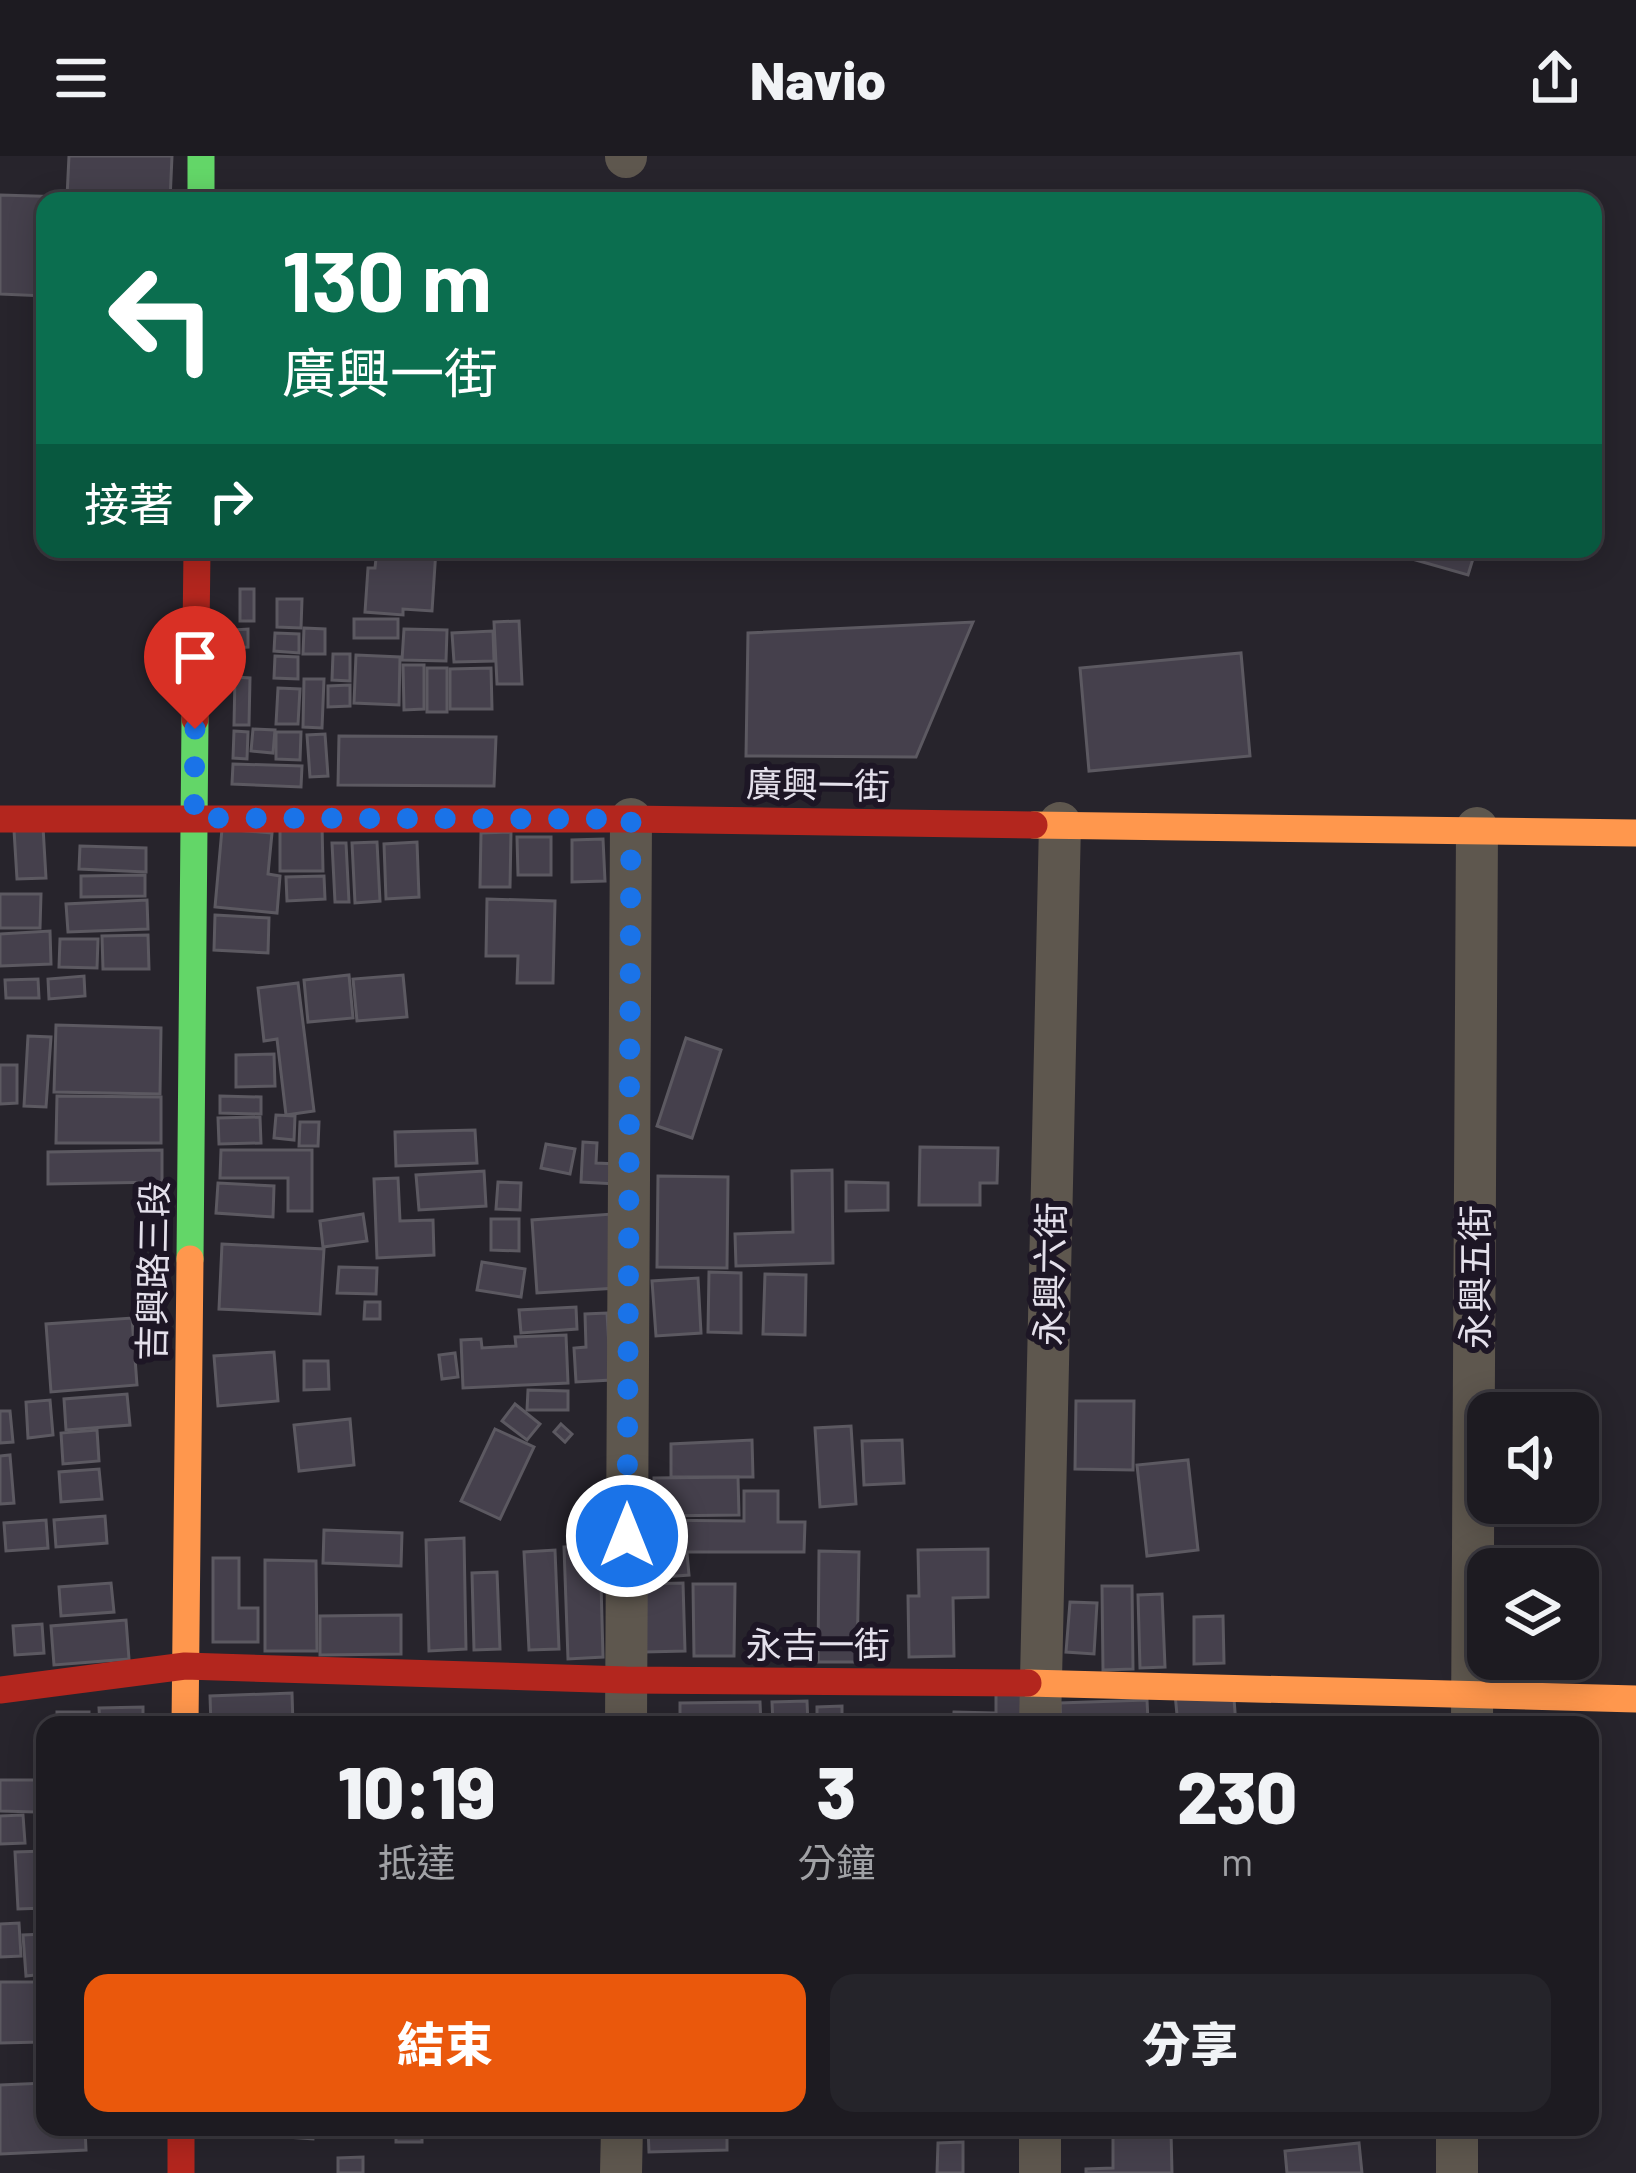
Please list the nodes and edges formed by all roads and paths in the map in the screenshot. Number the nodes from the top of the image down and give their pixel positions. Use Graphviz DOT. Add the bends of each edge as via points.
graph roads {
  1 [pos="201,156"];
  2 [pos="201,192"];
  3 [pos="197,558"];
  4 [pos="194,818"];
  5 [pos="0,819"];
  6 [pos="631,819"];
  7 [pos="1060,824"];
  8 [pos="1477,828"];
  9 [pos="1636,833"];
  10 [pos="185,1666"];
  11 [pos="626,1680"];
  12 [pos="0,1690"];
  13 [pos="1636,1699"];
  14 [pos="1040,1704"];
  15 [pos="1472,1709"];
  16 [pos="185,1716"];
  17 [pos="626,1716"];
  18 [pos="182,2136"];
  19 [pos="622,2136"];
  20 [pos="1040,2136"];
  21 [pos="1457,2136"];
  22 [pos="181,2173"];
  23 [pos="621,2173"];
  24 [pos="1040,2173"];
  25 [pos="1457,2173"];
  1 -- 2 [label="street"];
  3 -- 4 [label="street, 吉興路三段"];
  4 -- 5 [label="street, 廣興一街"];
  4 -- 6 [label="street, 廣興一街"];
  4 -- 10 [label="street, 吉興路三段"];
  6 -- 7 [label="street, 廣興一街"];
  6 -- 11 [label="street"];
  7 -- 8 [label="street, 廣興一街"];
  7 -- 14 [label="street, 永興六街"];
  8 -- 9 [label="street, 廣興一街"];
  8 -- 15 [label="street, 永興五街"];
  10 -- 11 [label="street, 永吉一街"];
  10 -- 12 [label="street, 永吉一街"];
  10 -- 16 [label="street, 吉興路三段"];
  11 -- 14 [label="street, 永吉一街"];
  11 -- 17 [label="street"];
  13 -- 15 [label="street, 永吉一街"];
  14 -- 15 [label="street, 永吉一街"];
  18 -- 22 [label="street"];
  19 -- 23 [label="street"];
  20 -- 24 [label="street"];
  21 -- 25 [label="street"];
}
